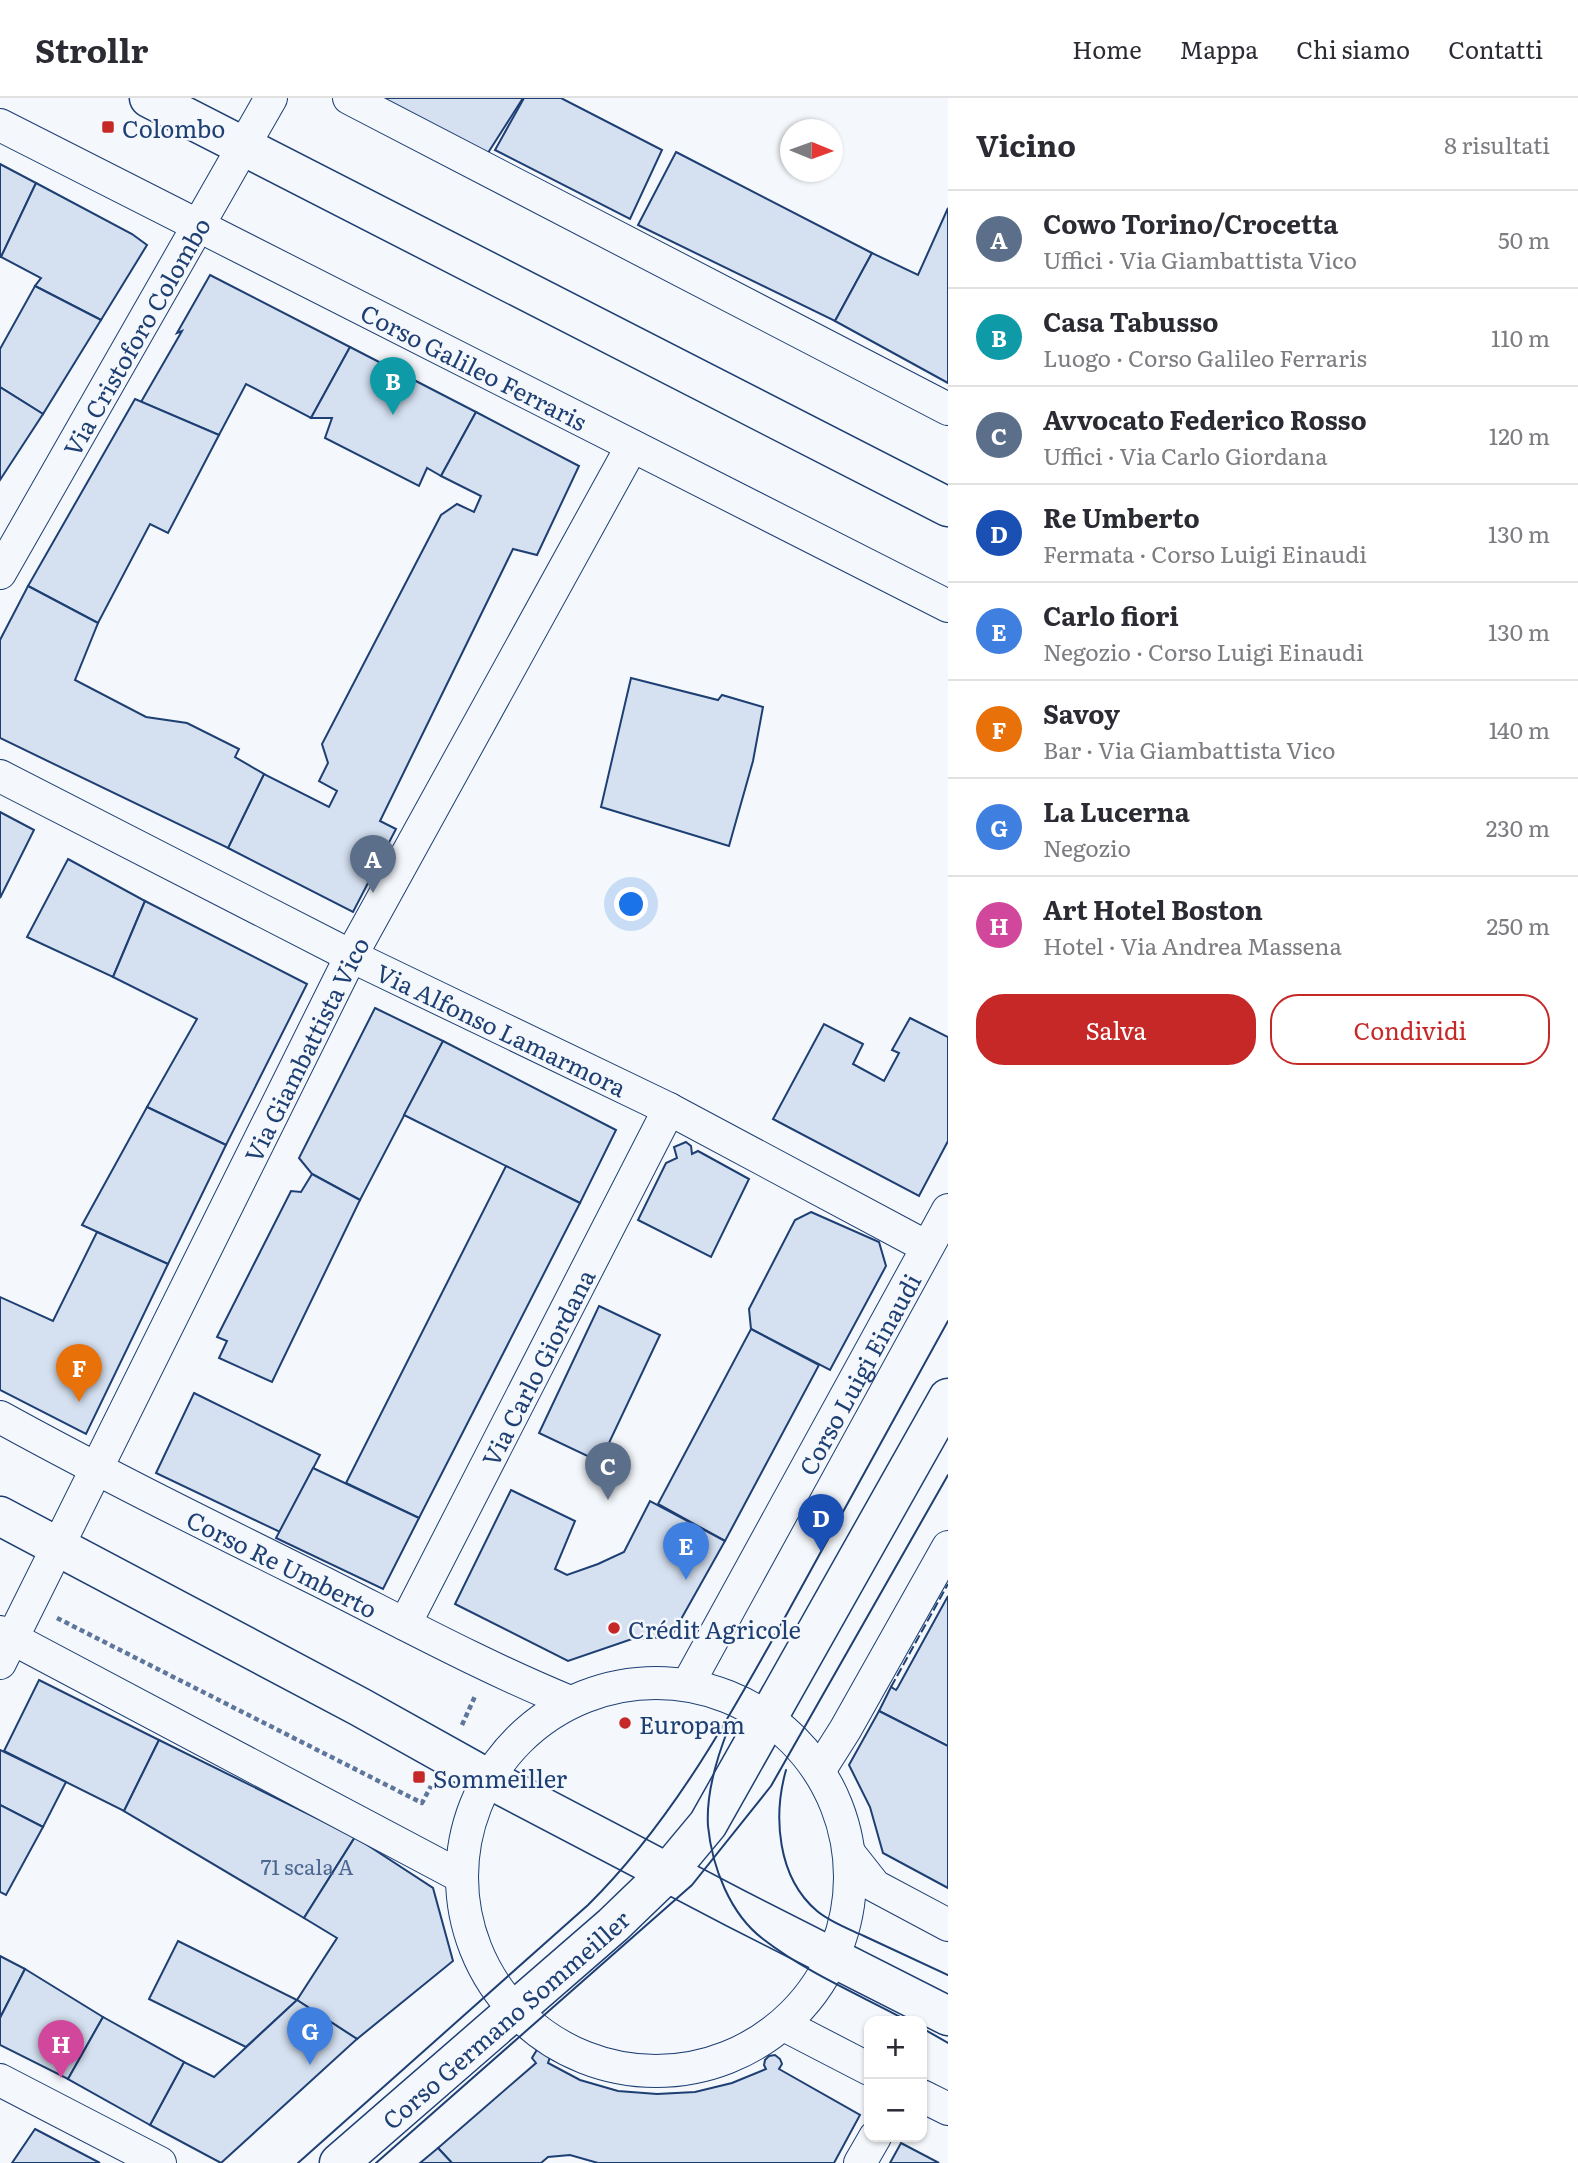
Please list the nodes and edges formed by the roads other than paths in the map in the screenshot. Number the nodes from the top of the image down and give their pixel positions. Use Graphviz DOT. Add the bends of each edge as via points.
graph roads {
  1 [pos="149,98"];
  2 [pos="271,98"];
  3 [pos="349,98"];
  4 [pos="0,125"];
  5 [pos="243,147"];
  6 [pos="198,225"];
  7 [pos="948,409"];
  8 [pos="632,446"];
  9 [pos="948,507"];
  10 [pos="0,573"];
  11 [pos="948,606"];
  12 [pos="0,776"];
  13 [pos="351,956"];
  14 [pos="669,1109"];
  15 [pos="948,1210"];
  16 [pos="927,1247"];
  17 [pos="948,1398"];
  18 [pos="0,1417"];
  19 [pos="95,1469"];
  20 [pos="0,1517"];
  21 [pos="57,1547"];
  22 [pos="948,1547"];
  23 [pos="405,1624"];
  24 [pos="4,1644"];
  25 [pos="688,1684"];
  26 [pos="570,1702"];
  27 [pos="769,1718"];
  28 [pos="819,1771"];
  29 [pos="487,1778"];
  30 [pos="849,1853"];
  31 [pos="668,1871"];
  32 [pos="460,1876"];
  33 [pos="948,1925"];
  34 [pos="834,1958"];
  35 [pos="516,2009"];
  36 [pos="948,2016"];
  37 [pos="784,2025"];
  38 [pos="864,2065"];
  39 [pos="0,2080"];
  40 [pos="927,2098"];
  41 [pos="948,2109"];
  42 [pos="872,2142"];
  43 [pos="160,2163"];
  44 [pos="339,2163"];
  45 [pos="860,2163"];
  1 -- 5 [label="main road"];
  2 -- 5 [label="street, Via Cristoforo Colombo"];
  3 -- 7 [label="street"];
  4 -- 6 [label="street, Corso Galileo Ferraris"];
  5 -- 6 [label="street, Via Cristoforo Colombo"];
  5 -- 9 [label="main road"];
  6 -- 8 [label="street, Corso Galileo Ferraris"];
  6 -- 10 [label="street, Via Cristoforo Colombo"];
  8 -- 11 [label="street, Corso Galileo Ferraris"];
  8 -- 13 [label="street, Via Giambattista Vico"];
  12 -- 13 [label="street, Via Alfonso Lamarmora"];
  13 -- 14 [label="street, Via Alfonso Lamarmora"];
  13 -- 19 [label="street, Via Giambattista Vico"];
  14 -- 16 [label="street, Via Alfonso Lamarmora"];
  14 -- 23 [label="street, Via Carlo Giordana"];
  15 -- 16 [label="street, Corso Luigi Einaudi"];
  16 -- 25 [label="street, Corso Luigi Einaudi"];
  17 -- 27 [label="main road"];
  18 -- 19 [label="street, Corso Re Umberto"];
  19 -- 21 [label="street, Via Giambattista Vico"];
  19 -- 23 [label="street, Corso Re Umberto"];
  20 -- 21 [label="main road"];
  21 -- 24 [label="street, Via Giambattista Vico"];
  21 -- 29 [label="main road"];
  22 -- 28 [label="street"];
  23 -- 26 [label="street, Corso Re Umberto"];
  24 -- 32 [label="street"];
  25 -- 26 [label="street" via="628,1684"];
  25 -- 27 [label="street" via="739,1701"];
  26 -- 29 [label="street" via="523,1735"];
  27 -- 28 [label="street"];
  27 -- 31 [label="main road" via="708,1824"];
  28 -- 30 [label="street" via="839,1810"];
  29 -- 31 [label="main road"];
  29 -- 32 [label="street" via="469,1823"];
  30 -- 33 [label="street" via="875,1886"];
  30 -- 34 [label="street" via="850,1890"];
  31 -- 34 [label="main road"];
  31 -- 35 [label="main road, Corso Germano Sommeiller"];
  32 -- 35 [label="street" via="467,1926 482,1967"];
  34 -- 36 [label="main road"];
  34 -- 37 [label="street" via="812,1995"];
  35 -- 37 [label="street" via="557,2045 617,2069 676,2072 733,2057"];
  35 -- 44 [label="main road, Corso Germano Sommeiller"];
  37 -- 38 [label="street"];
  39 -- 43 [label="street"];
  40 -- 41 [label="street"];
  42 -- 45 [label="street"];
}
